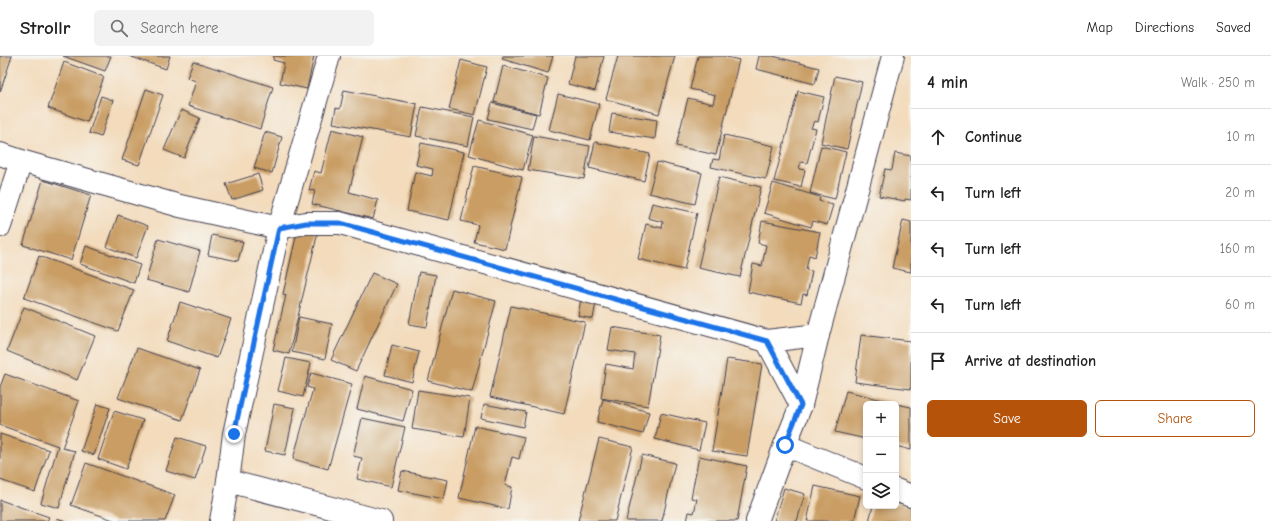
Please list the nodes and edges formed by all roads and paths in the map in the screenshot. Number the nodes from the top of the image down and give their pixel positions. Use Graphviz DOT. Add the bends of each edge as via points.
graph roads {
  1 [pos="329,56"];
  2 [pos="893,56"];
  3 [pos="0,154"];
  4 [pos="21,162"];
  5 [pos="0,226"];
  6 [pos="279,228"];
  7 [pos="818,335"];
  8 [pos="767,341"];
  9 [pos="801,405"];
  10 [pos="785,445"];
  11 [pos="863,477"];
  12 [pos="228,481"];
  13 [pos="899,491"];
  14 [pos="911,496"];
  15 [pos="220,521"];
  16 [pos="381,521"];
  17 [pos="757,521"];
  1 -- 6 [label="street"];
  2 -- 7 [label="street"];
  3 -- 4 [label="street"];
  4 -- 5 [label="street"];
  4 -- 6 [label="street" via="180,206"];
  6 -- 8 [label="street" via="306,223 340,223"];
  6 -- 12 [label="street" via="234,434"];
  7 -- 8 [label="street"];
  7 -- 9 [label="street"];
  8 -- 9 [label="street"];
  9 -- 10 [label="street"];
  10 -- 11 [label="street"];
  10 -- 17 [label="street"];
  12 -- 15 [label="street"];
  12 -- 16 [label="street"];
  13 -- 14 [label="street"];
}
